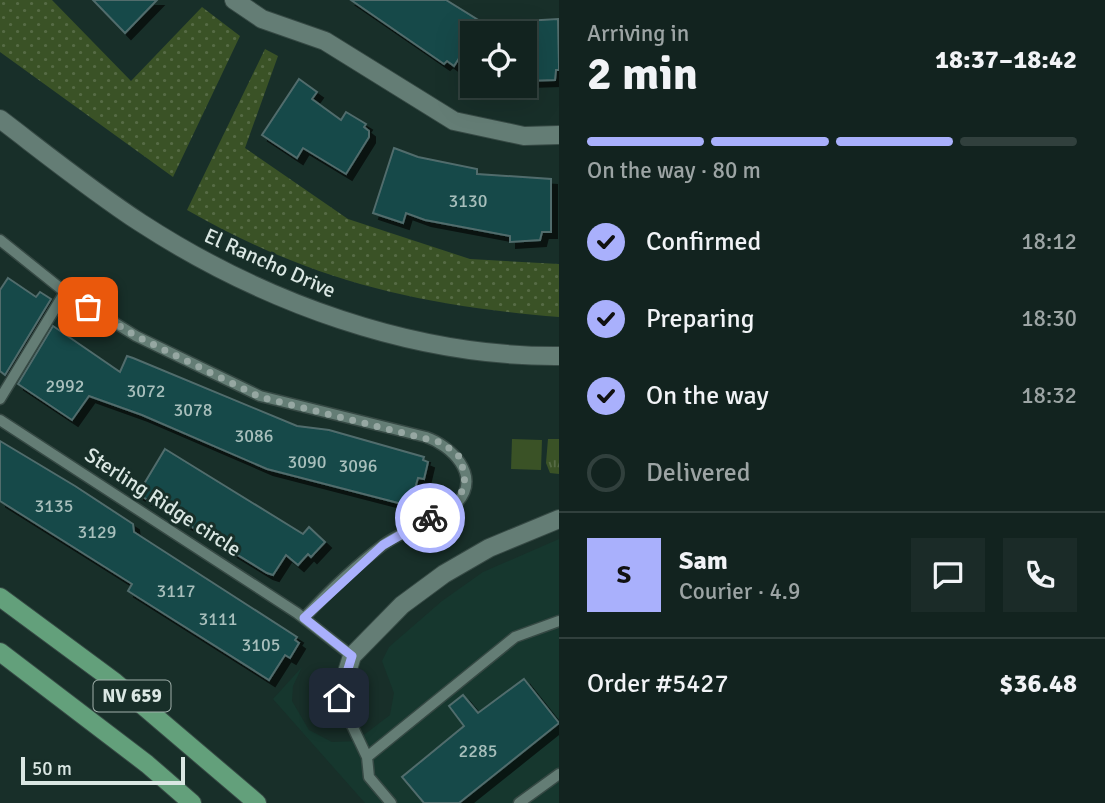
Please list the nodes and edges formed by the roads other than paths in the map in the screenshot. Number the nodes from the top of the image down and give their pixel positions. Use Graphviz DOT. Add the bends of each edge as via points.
graph roads {
  1 [pos="234,0"];
  2 [pos="0,119"];
  3 [pos="559,135"];
  4 [pos="0,240"];
  5 [pos="65,292"];
  6 [pos="559,356"];
  7 [pos="0,399"];
  8 [pos="0,420"];
  9 [pos="559,519"];
  10 [pos="0,597"];
  11 [pos="304,618"];
  12 [pos="559,621"];
  13 [pos="0,652"];
  14 [pos="352,656"];
  15 [pos="339,698"];
  16 [pos="367,757"];
  17 [pos="559,774"];
  18 [pos="192,803"];
  19 [pos="257,803"];
  20 [pos="391,803"];
  21 [pos="519,803"];
  1 -- 3 [label="street" via="262,19 325,41 454,121 524,136"];
  2 -- 6 [label="street, El Rancho Drive" via="139,222 247,282 369,327 491,351"];
  4 -- 5 [label="lane"];
  5 -- 7 [label="lane"];
  5 -- 11 [label="lane" via="136,336 260,397 426,437 443,443 461,458 465,483 458,501 383,545"];
  8 -- 11 [label="lane, Sterling Ridge circle"];
  9 -- 14 [label="street" via="489,548 444,574 402,605"];
  10 -- 19 [label="main road, NV 659" via="125,691"];
  11 -- 14 [label="lane, Sterling Ridge circle"];
  12 -- 16 [label="lane" via="515,637"];
  13 -- 18 [label="main road, NV 659"];
  14 -- 15 [label="street"];
  15 -- 16 [label="lane"];
  16 -- 20 [label="lane" via="369,777"];
  17 -- 21 [label="lane"];
}
